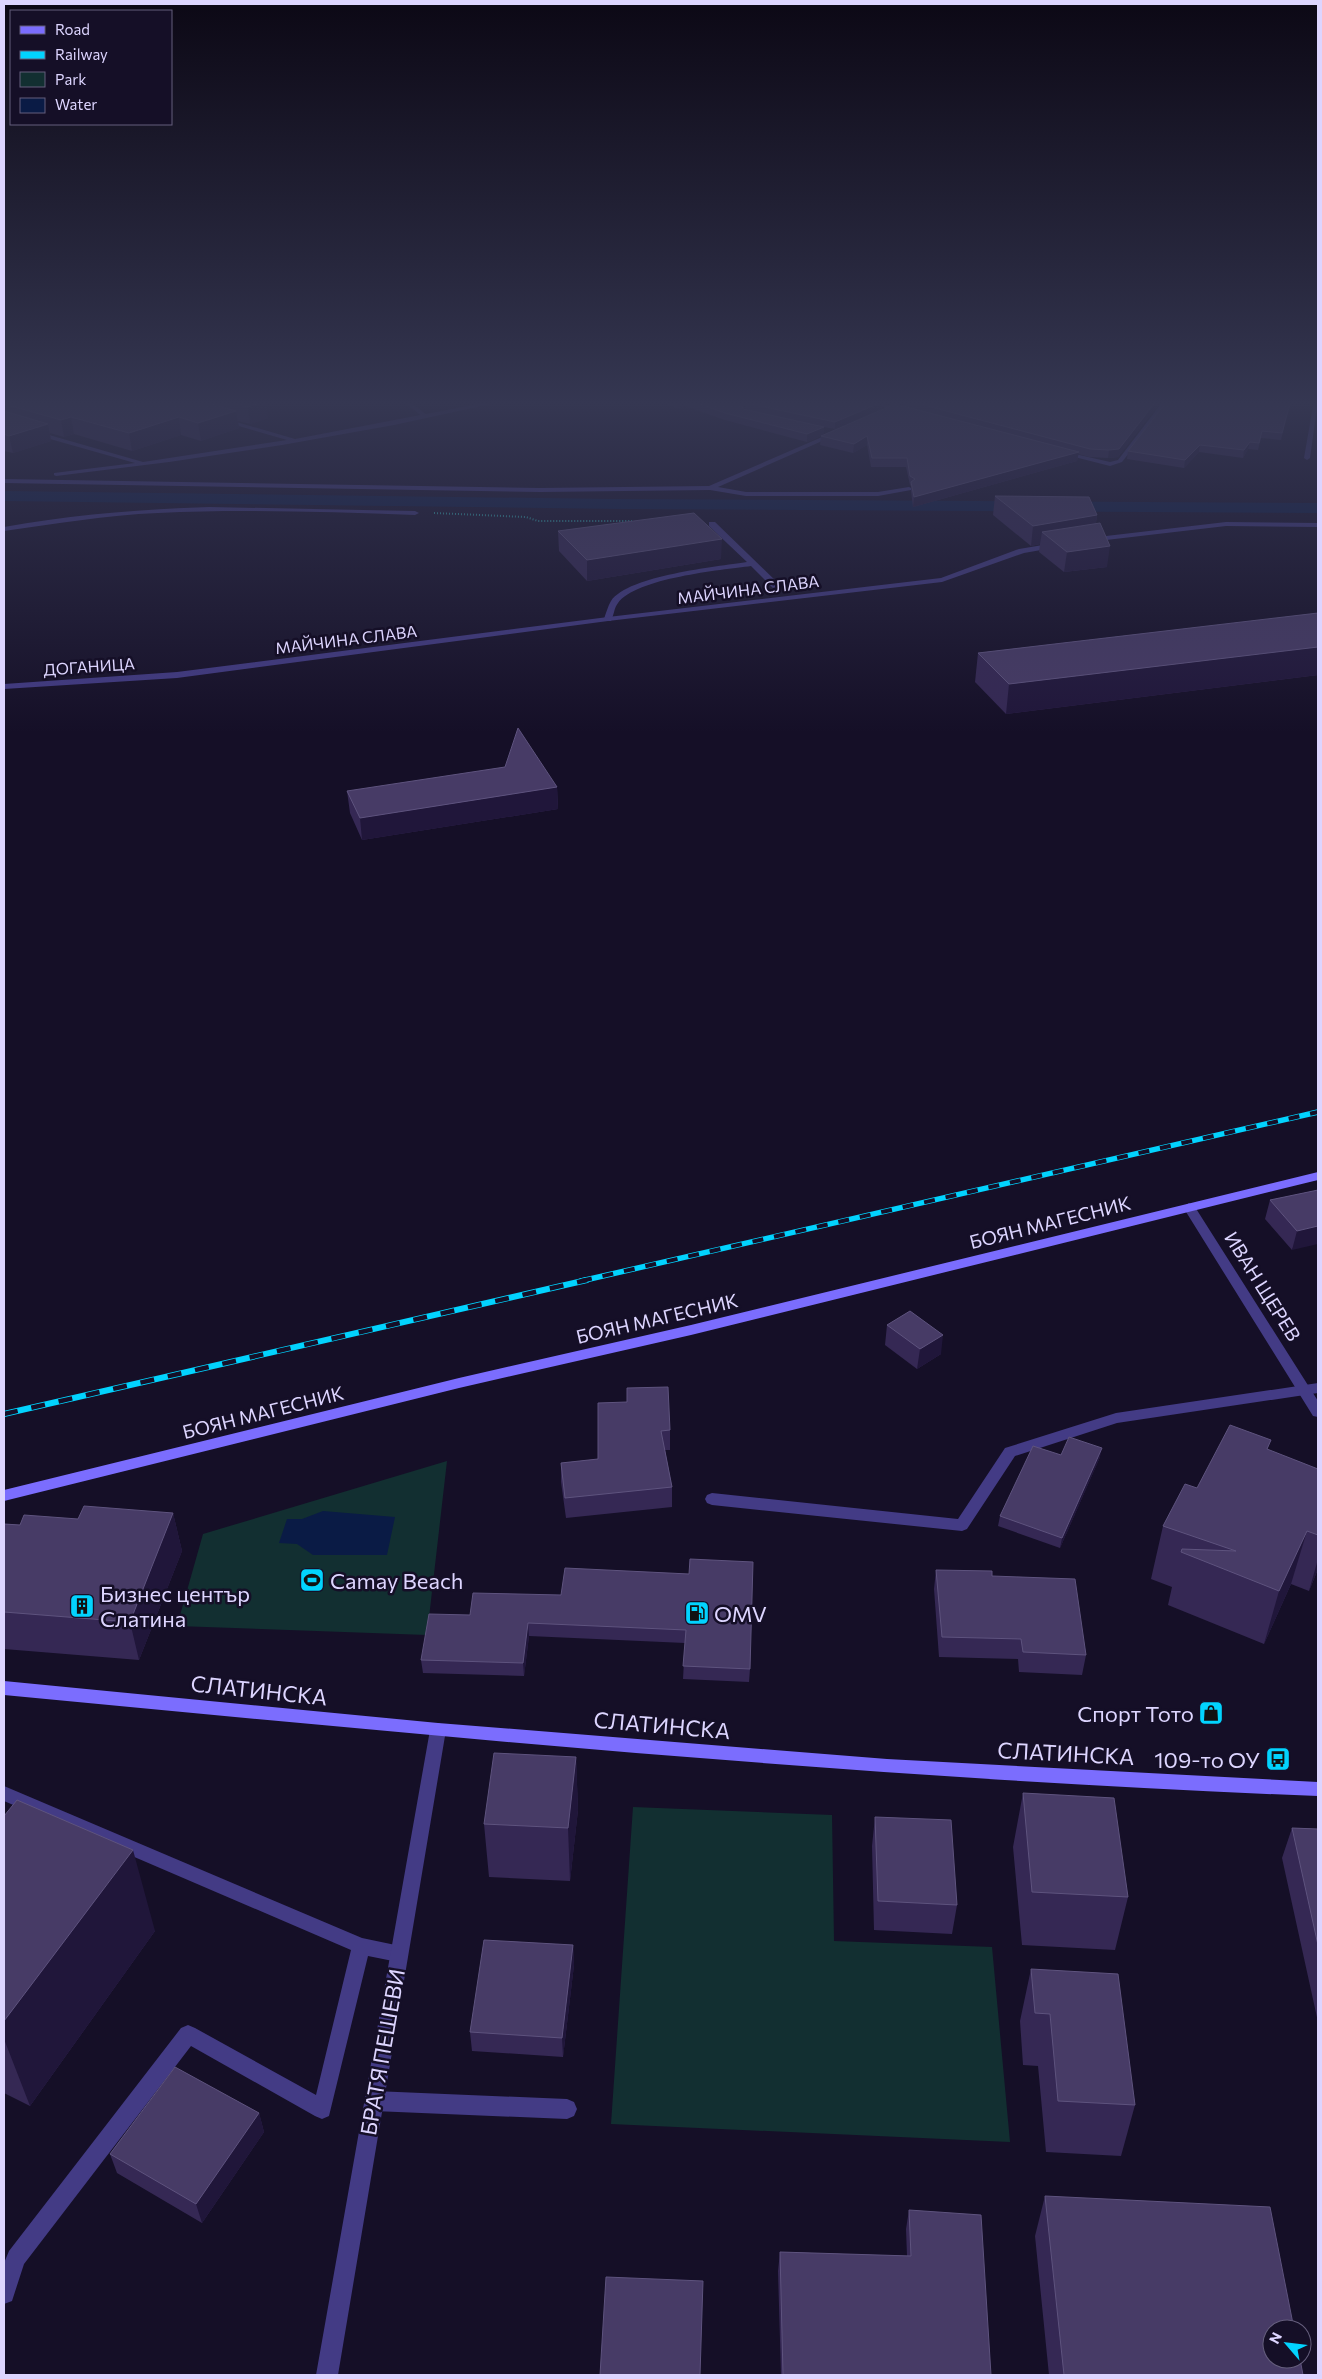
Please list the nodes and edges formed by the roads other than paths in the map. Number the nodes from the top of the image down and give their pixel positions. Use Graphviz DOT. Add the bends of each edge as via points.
graph roads {
  1 [pos="144,511"];
  2 [pos="362,511"];
  3 [pos="415,513"];
  4 [pos="712,524"];
  5 [pos="1318,525"];
  6 [pos="4,529"];
  7 [pos="1079,542"];
  8 [pos="1060,544"];
  9 [pos="753,564"];
  10 [pos="778,588"];
  11 [pos="608,619"];
  12 [pos="177,675"];
  13 [pos="4,687"];
  14 [pos="1318,1176"];
  15 [pos="1189,1207"];
  16 [pos="1312,1389"];
  17 [pos="1318,1412"];
  18 [pos="4,1496"];
  19 [pos="712,1499"];
  20 [pos="4,1688"];
  21 [pos="438,1730"];
  22 [pos="1318,1789"];
  23 [pos="4,1792"];
  24 [pos="361,1946"];
  25 [pos="398,1953"];
  26 [pos="374,2102"];
  27 [pos="567,2109"];
  28 [pos="4,2293"];
  29 [pos="327,2375"];
  1 -- 6 [label="street" via="49,520"];
  2 -- 3 [label="street"];
  4 -- 9 [label="street"];
  5 -- 7 [label="street" via="1226,524"];
  8 -- 11 [label="street, МАЙЧИНА СЛАВА" via="1022,550 942,580"];
  9 -- 10 [label="street"];
  9 -- 11 [label="street" via="663,579 635,589 615,602"];
  11 -- 12 [label="street, МАЙЧИНА СЛАВА"];
  12 -- 13 [label="street, ДОГАНИЦА"];
  14 -- 15 [label="street, БОЯН МАГЕСНИК"];
  15 -- 16 [label="street, ИВАН ЩЕРЕВ"];
  15 -- 18 [label="street, БОЯН МАГЕСНИК"];
  16 -- 17 [label="street, ИВАН ЩЕРЕВ"];
  16 -- 19 [label="street" via="1116,1418 1010,1452 962,1525"];
  20 -- 21 [label="street, СЛАТИНСКА"];
  21 -- 22 [label="street, СЛАТИНСКА" via="888,1766"];
  21 -- 25 [label="street, БРАТЯ ПЕШЕВИ"];
  23 -- 24 [label="street"];
  24 -- 25 [label="street"];
  24 -- 28 [label="street" via="322,2109 188,2034 16,2258"];
  25 -- 26 [label="street, БРАТЯ ПЕШЕВИ"];
  26 -- 27 [label="street"];
  26 -- 29 [label="street, БРАТЯ ПЕШЕВИ"];
}
